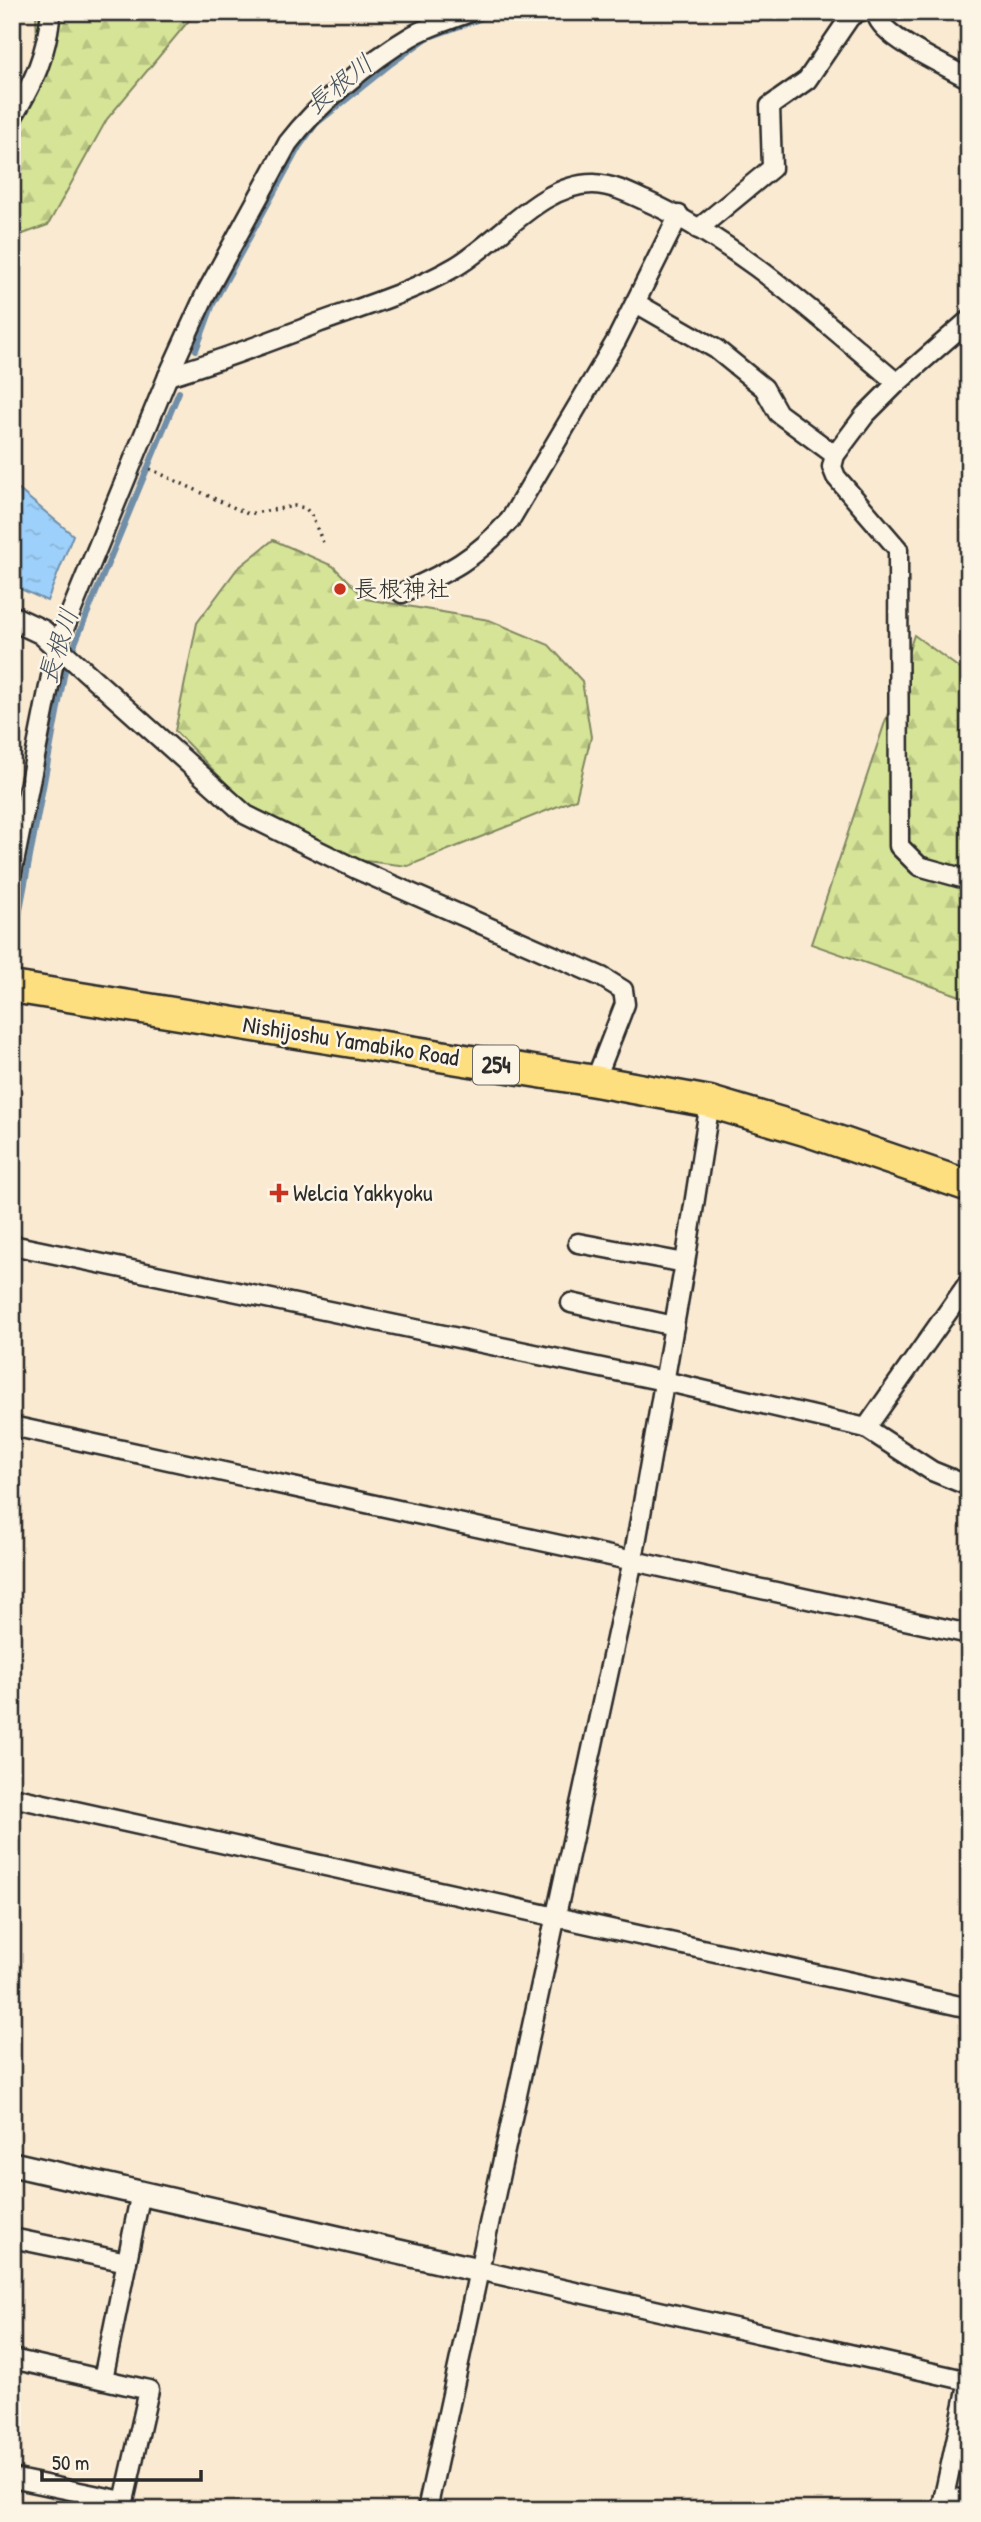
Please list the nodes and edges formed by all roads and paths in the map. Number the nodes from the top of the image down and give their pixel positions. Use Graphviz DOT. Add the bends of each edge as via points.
graph roads {
  1 [pos="15,12"];
  2 [pos="51,12"];
  3 [pos="470,12"];
  4 [pos="858,12"];
  5 [pos="876,12"];
  6 [pos="12,24"];
  7 [pos="969,79"];
  8 [pos="12,118"];
  9 [pos="678,215"];
  10 [pos="698,229"];
  11 [pos="636,303"];
  12 [pos="969,320"];
  13 [pos="168,376"];
  14 [pos="897,383"];
  15 [pos="835,455"];
  16 [pos="160,474"];
  17 [pos="324,545"];
  18 [pos="402,593"];
  19 [pos="12,618"];
  20 [pos="57,646"];
  21 [pos="12,873"];
  22 [pos="969,880"];
  23 [pos="12,987"];
  24 [pos="595,1081"];
  25 [pos="710,1102"];
  26 [pos="969,1186"];
  27 [pos="579,1243"];
  28 [pos="12,1245"];
  29 [pos="685,1263"];
  30 [pos="969,1282"];
  31 [pos="571,1303"];
  32 [pos="674,1326"];
  33 [pos="664,1381"];
  34 [pos="12,1426"];
  35 [pos="866,1428"];
  36 [pos="969,1486"];
  37 [pos="633,1560"];
  38 [pos="969,1634"];
  39 [pos="12,1797"];
  40 [pos="558,1916"];
  41 [pos="969,2008"];
  42 [pos="12,2164"];
  43 [pos="141,2192"];
  44 [pos="12,2238"];
  45 [pos="127,2262"];
  46 [pos="478,2270"];
  47 [pos="12,2359"];
  48 [pos="103,2379"];
  49 [pos="969,2381"];
  50 [pos="12,2478"];
  51 [pos="969,2501"];
  52 [pos="943,2503"];
  53 [pos="122,2505"];
  54 [pos="427,2510"];
  1 -- 6 [label="path"];
  2 -- 8 [label="street" via="48,41 35,80"];
  3 -- 13 [label="street" via="411,36 303,123 205,295"];
  4 -- 10 [label="street" via="807,80 770,106 772,168"];
  5 -- 7 [label="street" via="893,37"];
  9 -- 10 [label="street"];
  9 -- 11 [label="street"];
  9 -- 13 [label="street" via="621,190 593,184 565,190 540,200 482,250 411,290"];
  10 -- 14 [label="street" via="771,278"];
  11 -- 15 [label="street" via="716,349 764,388 778,414"];
  11 -- 18 [label="street" via="510,520 490,543 455,569"];
  12 -- 14 [label="street"];
  13 -- 20 [label="street"];
  14 -- 15 [label="street"];
  15 -- 22 [label="street" via="832,467 836,477 898,549 899,846 919,866"];
  16 -- 17 [label="path" via="248,514 304,508"];
  19 -- 20 [label="street" via="42,632"];
  20 -- 21 [label="street"];
  20 -- 24 [label="street" via="246,815 623,990 625,1004"];
  23 -- 24 [label="highway, Nishijoshu Yamabiko Road / 254"];
  24 -- 25 [label="highway, Nishijoshu Yamabiko Road / 254"];
  25 -- 26 [label="highway, Nishijoshu Yamabiko Road / 254"];
  25 -- 29 [label="street"];
  27 -- 29 [label="street"];
  28 -- 33 [label="street"];
  29 -- 32 [label="street"];
  30 -- 35 [label="street"];
  31 -- 32 [label="street"];
  32 -- 33 [label="street"];
  33 -- 35 [label="street"];
  33 -- 37 [label="street"];
  34 -- 37 [label="street"];
  35 -- 36 [label="street" via="932,1471"];
  37 -- 38 [label="street"];
  37 -- 40 [label="street"];
  39 -- 40 [label="street"];
  40 -- 41 [label="street"];
  40 -- 46 [label="street"];
  42 -- 43 [label="street"];
  43 -- 45 [label="street"];
  43 -- 46 [label="street"];
  44 -- 45 [label="street"];
  45 -- 48 [label="street"];
  46 -- 49 [label="street"];
  46 -- 54 [label="street"];
  47 -- 48 [label="street"];
  48 -- 53 [label="street" via="149,2390"];
  49 -- 52 [label="street"];
  50 -- 53 [label="street"];
  51 -- 52 [label="street"];
}
